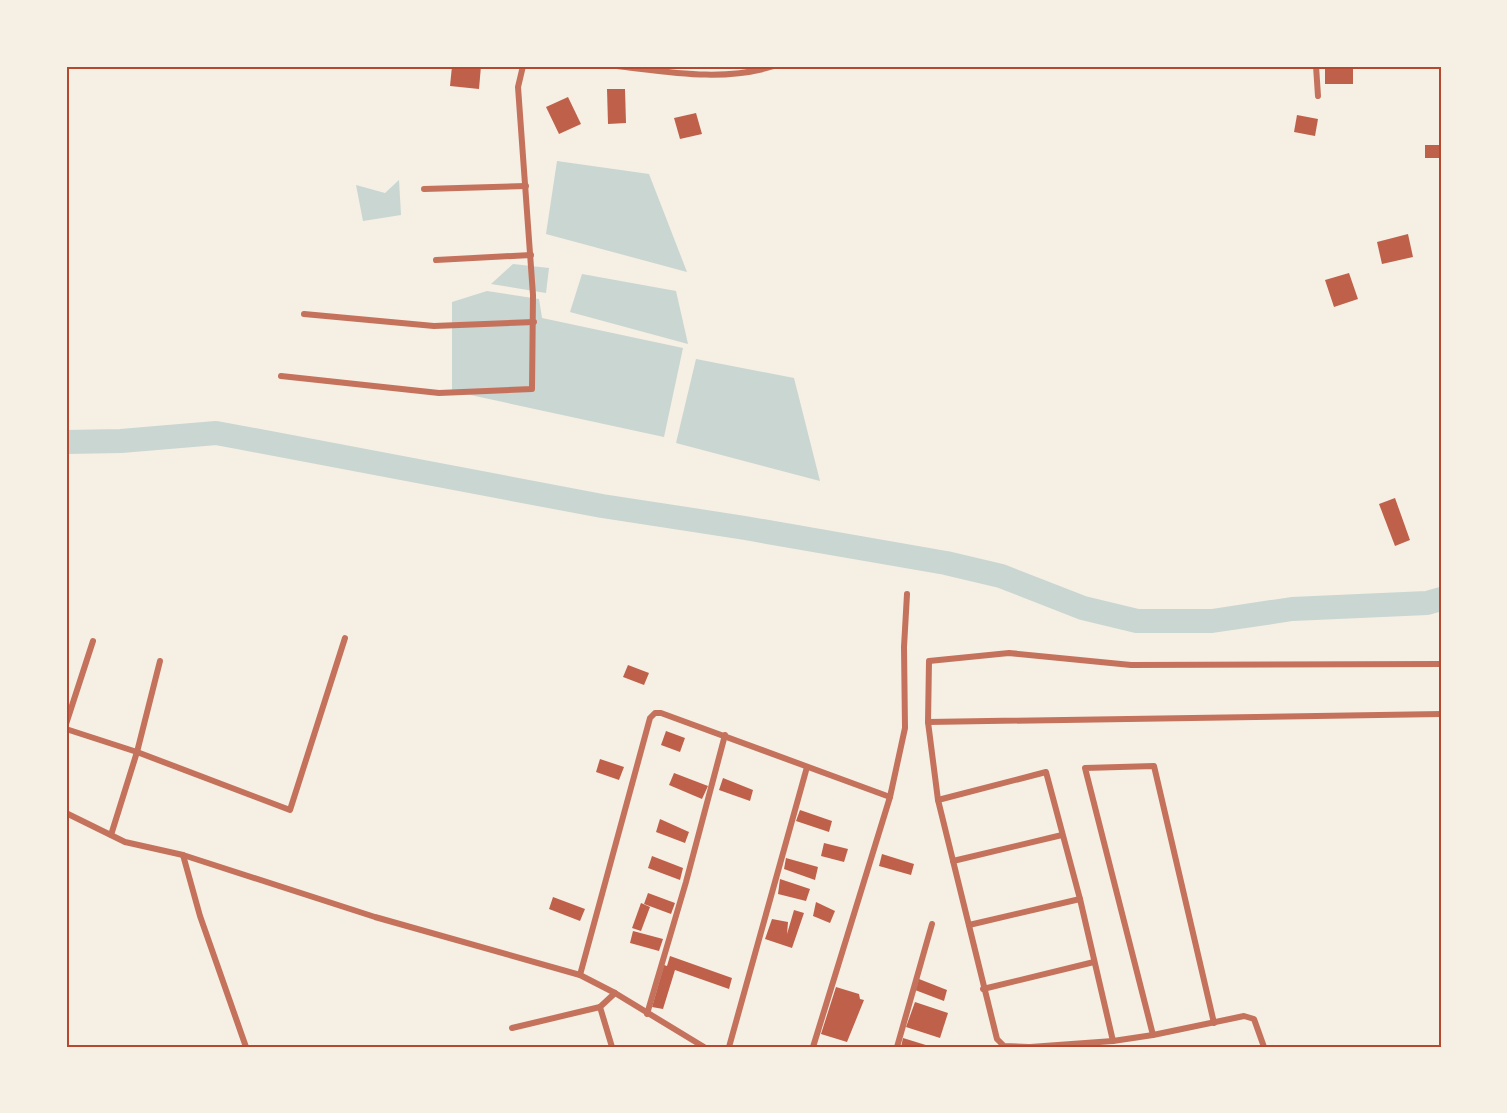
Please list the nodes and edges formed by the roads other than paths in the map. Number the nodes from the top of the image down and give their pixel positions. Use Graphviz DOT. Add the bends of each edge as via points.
graph roads {
  1 [pos="524,66"];
  2 [pos="617,66"];
  3 [pos="774,66"];
  4 [pos="1316,66"];
  5 [pos="1318,96"];
  6 [pos="526,186"];
  7 [pos="424,189"];
  8 [pos="531,255"];
  9 [pos="436,260"];
  10 [pos="304,314"];
  11 [pos="534,322"];
  12 [pos="281,376"];
  13 [pos="907,594"];
  14 [pos="345,638"];
  15 [pos="93,641"];
  16 [pos="160,661"];
  17 [pos="1441,664"];
  18 [pos="1441,714"];
  19 [pos="928,722"];
  20 [pos="66,726"];
  21 [pos="725,735"];
  22 [pos="137,752"];
  23 [pos="807,767"];
  24 [pos="890,797"];
  25 [pos="938,800"];
  26 [pos="66,813"];
  27 [pos="111,835"];
  28 [pos="1062,835"];
  29 [pos="183,855"];
  30 [pos="953,861"];
  31 [pos="1080,899"];
  32 [pos="932,924"];
  33 [pos="969,924"];
  34 [pos="1094,962"];
  35 [pos="580,975"];
  36 [pos="983,989"];
  37 [pos="615,993"];
  38 [pos="600,1007"];
  39 [pos="647,1014"];
  40 [pos="1214,1023"];
  41 [pos="512,1028"];
  42 [pos="1153,1035"];
  43 [pos="1113,1041"];
  44 [pos="246,1047"];
  45 [pos="612,1047"];
  46 [pos="704,1047"];
  47 [pos="729,1047"];
  48 [pos="813,1047"];
  49 [pos="897,1047"];
  50 [pos="1029,1047"];
  51 [pos="1264,1047"];
  1 -- 6 [label="street" via="518,87"];
  2 -- 3 [label="street" via="684,75 722,75"];
  4 -- 5 [label="street"];
  6 -- 7 [label="street"];
  6 -- 8 [label="street"];
  8 -- 9 [label="street"];
  8 -- 11 [label="street"];
  10 -- 11 [label="street" via="434,326"];
  11 -- 12 [label="street" via="532,389 439,393"];
  13 -- 24 [label="street" via="905,728"];
  14 -- 22 [label="street" via="290,810"];
  15 -- 20 [label="street"];
  16 -- 22 [label="street"];
  17 -- 19 [label="street" via="1131,665 1009,653 929,661"];
  18 -- 19 [label="street"];
  19 -- 25 [label="street"];
  20 -- 22 [label="street"];
  21 -- 23 [label="street"];
  21 -- 35 [label="street" via="661,713 650,718"];
  21 -- 39 [label="street"];
  22 -- 27 [label="street"];
  23 -- 24 [label="street"];
  23 -- 47 [label="street"];
  24 -- 48 [label="street"];
  25 -- 28 [label="street" via="1046,772"];
  25 -- 30 [label="street"];
  26 -- 27 [label="street"];
  27 -- 29 [label="street"];
  28 -- 30 [label="street"];
  28 -- 31 [label="street"];
  29 -- 35 [label="street" via="375,917"];
  29 -- 44 [label="street"];
  30 -- 33 [label="street"];
  31 -- 33 [label="street"];
  31 -- 34 [label="street"];
  32 -- 49 [label="street"];
  33 -- 36 [label="street"];
  34 -- 36 [label="street"];
  34 -- 43 [label="street"];
  35 -- 37 [label="street"];
  36 -- 50 [label="street" via="997,1040 1004,1046"];
  37 -- 38 [label="street"];
  37 -- 39 [label="street"];
  38 -- 41 [label="street"];
  38 -- 45 [label="street"];
  39 -- 46 [label="street"];
  40 -- 42 [label="street"];
  40 -- 42 [label="street" via="1154,766 1085,768"];
  40 -- 51 [label="street" via="1244,1016 1254,1019"];
  42 -- 43 [label="street"];
  43 -- 50 [label="street"];
}
